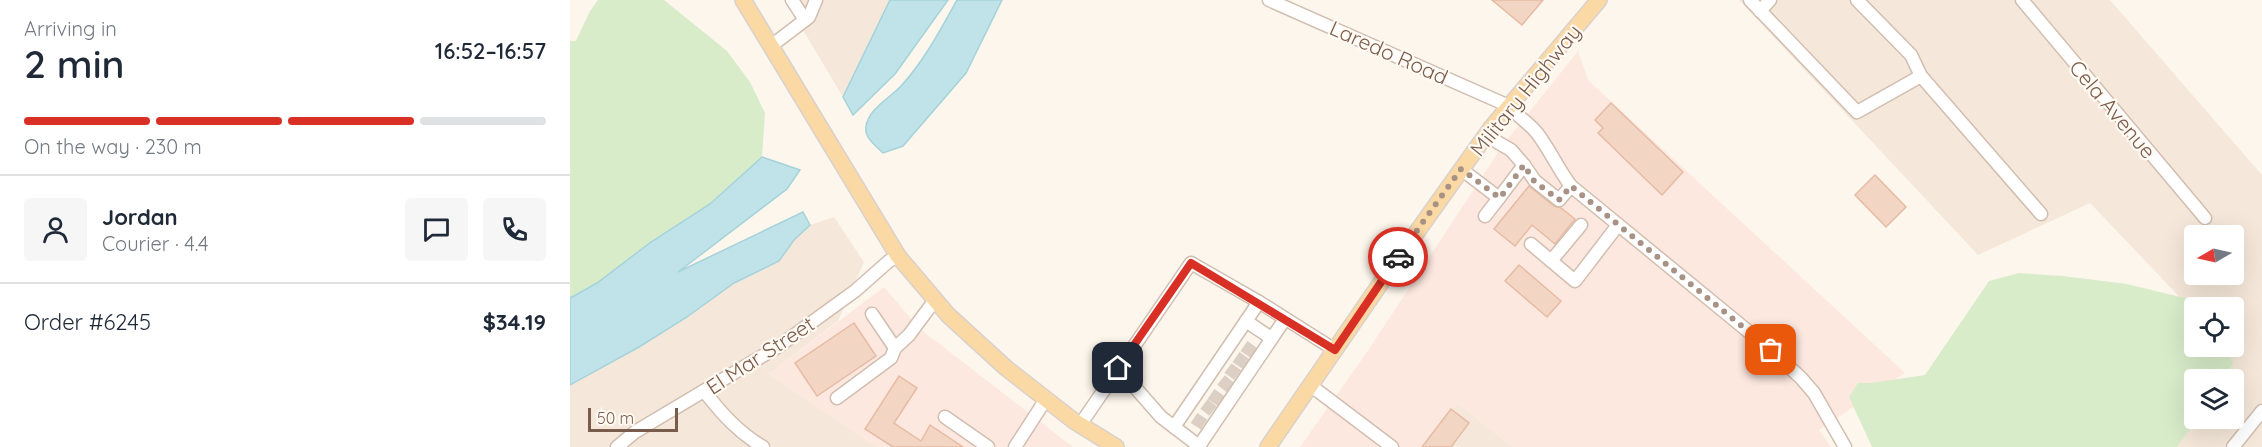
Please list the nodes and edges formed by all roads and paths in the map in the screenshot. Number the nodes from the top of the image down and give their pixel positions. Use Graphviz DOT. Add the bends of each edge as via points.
graph roads {
  1 [pos="743,0"];
  2 [pos="792,0"];
  3 [pos="816,0"];
  4 [pos="1269,0"];
  5 [pos="1599,0"];
  6 [pos="1750,0"];
  7 [pos="1770,0"];
  8 [pos="1857,0"];
  9 [pos="2022,0"];
  10 [pos="1760,11"];
  11 [pos="805,20"];
  12 [pos="771,46"];
  13 [pos="1921,76"];
  14 [pos="1509,106"];
  15 [pos="1485,135"];
  16 [pos="1524,165"];
  17 [pos="1461,169"];
  18 [pos="1571,186"];
  19 [pos="1500,198"];
  20 [pos="2041,214"];
  21 [pos="1485,216"];
  22 [pos="2205,218"];
  23 [pos="1581,225"];
  24 [pos="1618,225"];
  25 [pos="1531,244"];
  26 [pos="898,256"];
  27 [pos="1551,261"];
  28 [pos="935,300"];
  29 [pos="1258,302"];
  30 [pos="872,314"];
  31 [pos="1285,319"];
  32 [pos="1246,321"];
  33 [pos="1271,338"];
  34 [pos="895,348"];
  35 [pos="1248,348"];
  36 [pos="1335,350"];
  37 [pos="1240,360"];
  38 [pos="1118,368"];
  39 [pos="1224,383"];
  40 [pos="1310,385"];
  41 [pos="704,391"];
  42 [pos="837,398"];
  43 [pos="1046,399"];
  44 [pos="1211,402"];
  45 [pos="2262,411"];
  46 [pos="945,417"];
  47 [pos="1198,421"];
  48 [pos="1080,424"];
  49 [pos="1174,427"];
  50 [pos="617,447"];
  51 [pos="763,447"];
  52 [pos="988,447"];
  53 [pos="1015,447"];
  54 [pos="1116,447"];
  55 [pos="1268,447"];
  56 [pos="1392,447"];
  57 [pos="1845,447"];
  58 [pos="2232,447"];
  1 -- 12 [label="main road"];
  2 -- 11 [label="street"];
  3 -- 11 [label="street"];
  4 -- 14 [label="street, Laredo Road"];
  5 -- 14 [label="main road, Military Highway"];
  6 -- 10 [label="street"];
  7 -- 10 [label="street"];
  8 -- 13 [label="street" via="1911,55"];
  9 -- 22 [label="street, Cela Avenue"];
  10 -- 13 [label="street" via="1857,112"];
  11 -- 12 [label="street"];
  12 -- 26 [label="main road"];
  13 -- 20 [label="street"];
  14 -- 15 [label="main road, Military Highway"];
  14 -- 18 [label="street, Laredo Road" via="1535,130"];
  15 -- 16 [label="street" via="1511,150"];
  15 -- 17 [label="main road, Military Highway"];
  16 -- 18 [label="street" via="1534,181 1559,200"];
  16 -- 19 [label="street"];
  17 -- 19 [label="street"];
  17 -- 36 [label="main road, Military Highway"];
  18 -- 24 [label="street, Laredo Road"];
  19 -- 21 [label="street"];
  23 -- 27 [label="street"];
  24 -- 27 [label="street" via="1575,281"];
  24 -- 57 [label="street, Laredo Road" via="1787,364 1814,393"];
  25 -- 27 [label="street"];
  26 -- 28 [label="main road"];
  26 -- 41 [label="street, El Mar Street" via="779,346"];
  28 -- 34 [label="street"];
  28 -- 43 [label="main road" via="1006,368"];
  29 -- 31 [label="street"];
  29 -- 32 [label="street"];
  29 -- 38 [label="street" via="1191,263"];
  30 -- 34 [label="street"];
  31 -- 33 [label="street"];
  31 -- 36 [label="street"];
  32 -- 33 [label="street"];
  32 -- 35 [label="street"];
  33 -- 35 [label="street"];
  34 -- 42 [label="street" via="891,358"];
  35 -- 37 [label="street"];
  35 -- 37 [label="street"];
  36 -- 40 [label="main road, Military Highway"];
  37 -- 39 [label="street" via="1242,377"];
  37 -- 39 [label="street" via="1223,364"];
  38 -- 48 [label="street"];
  38 -- 49 [label="street"];
  39 -- 44 [label="street"];
  39 -- 44 [label="street"];
  40 -- 55 [label="main road, Military Highway"];
  40 -- 56 [label="street"];
  41 -- 50 [label="street, El Mar Street"];
  41 -- 51 [label="street" via="739,432"];
  43 -- 48 [label="main road"];
  43 -- 53 [label="street"];
  44 -- 47 [label="street"];
  44 -- 47 [label="street"];
  45 -- 58 [label="street"];
  46 -- 52 [label="street"];
  47 -- 49 [label="street"];
  47 -- 49 [label="street" via="1198,446"];
  48 -- 54 [label="main road"];
}
